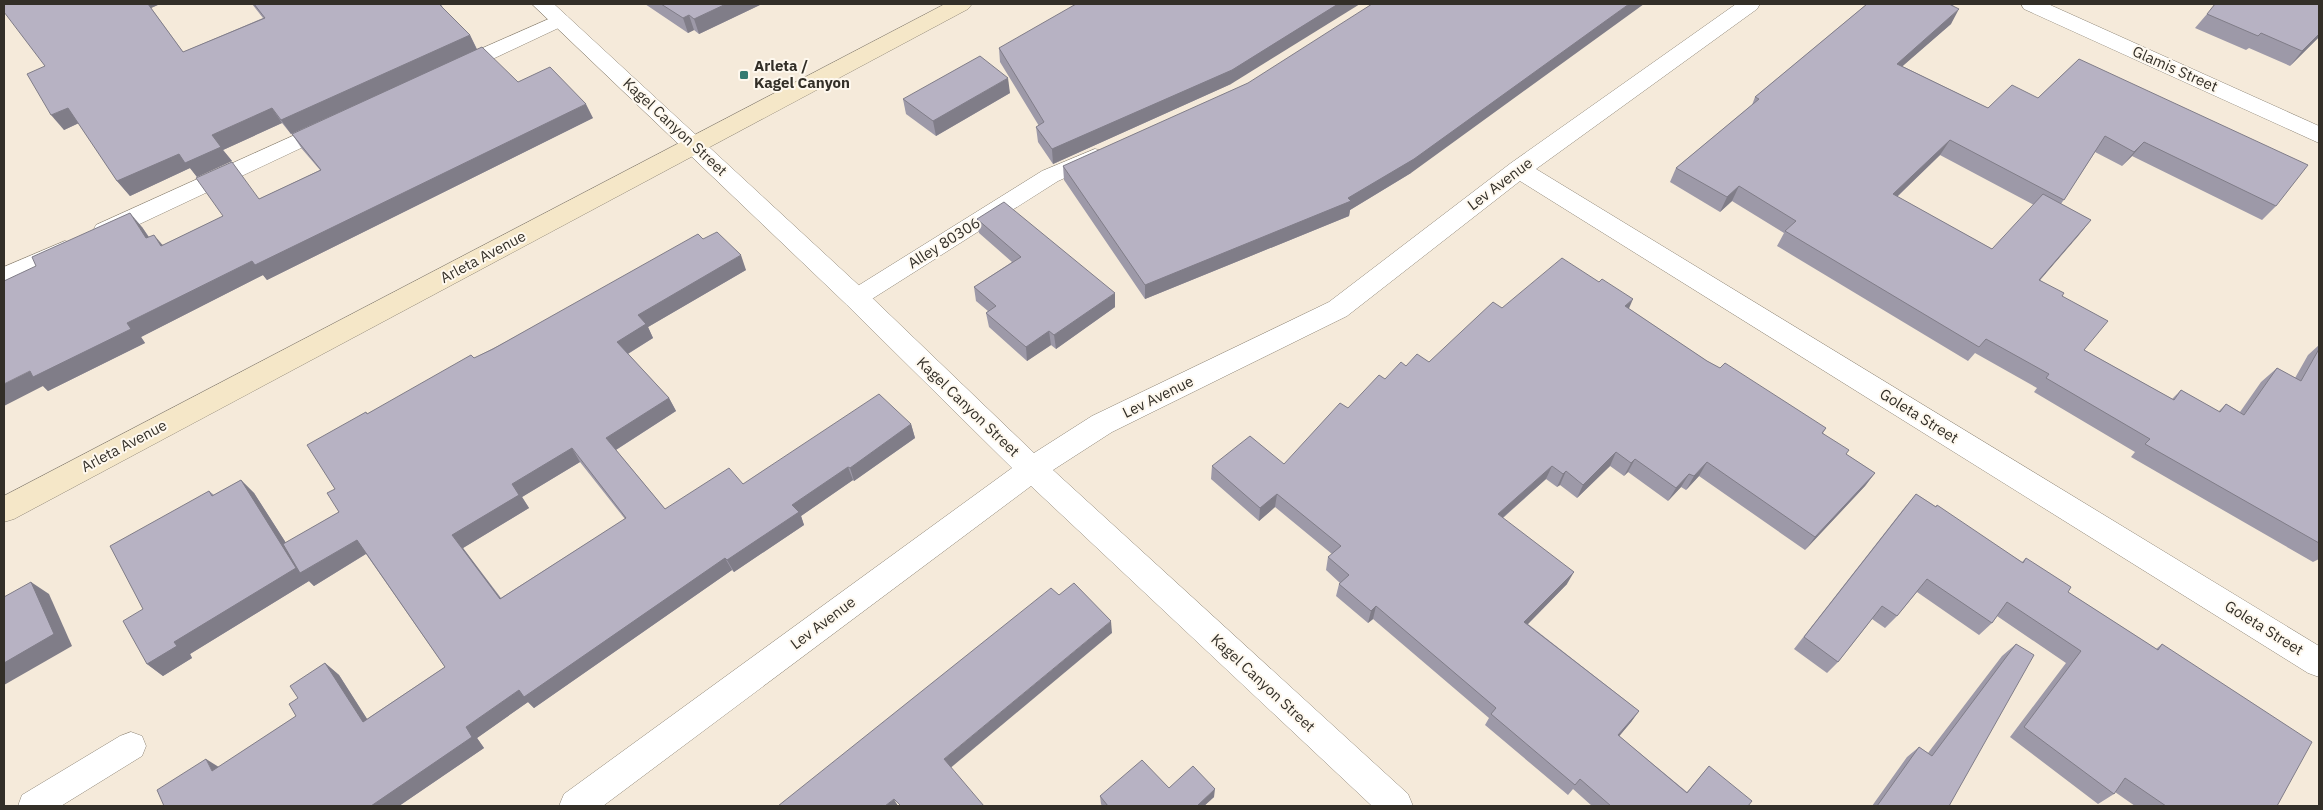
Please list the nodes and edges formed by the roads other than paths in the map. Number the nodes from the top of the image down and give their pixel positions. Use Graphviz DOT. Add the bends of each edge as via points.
graph roads {
  1 [pos="961,4"];
  2 [pos="1750,4"];
  3 [pos="2030,4"];
  4 [pos="551,12"];
  5 [pos="443,74"];
  6 [pos="344,120"];
  7 [pos="2319,135"];
  8 [pos="694,145"];
  9 [pos="1113,148"];
  10 [pos="1520,169"];
  11 [pos="4,277"];
  12 [pos="856,298"];
  13 [pos="1032,469"];
  14 [pos="4,510"];
  15 [pos="2319,662"];
  16 [pos="131,746"];
  17 [pos="33,806"];
  18 [pos="576,806"];
  19 [pos="1396,806"];
  1 -- 8 [label="main road, Arleta Avenue"];
  2 -- 10 [label="street, Lev Avenue"];
  3 -- 7 [label="street, Glamis Street"];
  4 -- 5 [label="lane"];
  4 -- 8 [label="street, Kagel Canyon Street"];
  6 -- 11 [label="lane"];
  8 -- 12 [label="street, Kagel Canyon Street"];
  8 -- 14 [label="main road, Arleta Avenue"];
  9 -- 12 [label="lane, Alley 80306" via="1050,176"];
  10 -- 13 [label="street, Lev Avenue" via="1338,309 1102,424"];
  10 -- 15 [label="street, Goleta Street"];
  12 -- 13 [label="street, Kagel Canyon Street"];
  13 -- 18 [label="street, Lev Avenue"];
  13 -- 19 [label="street, Kagel Canyon Street"];
  16 -- 17 [label="lane"];
}
